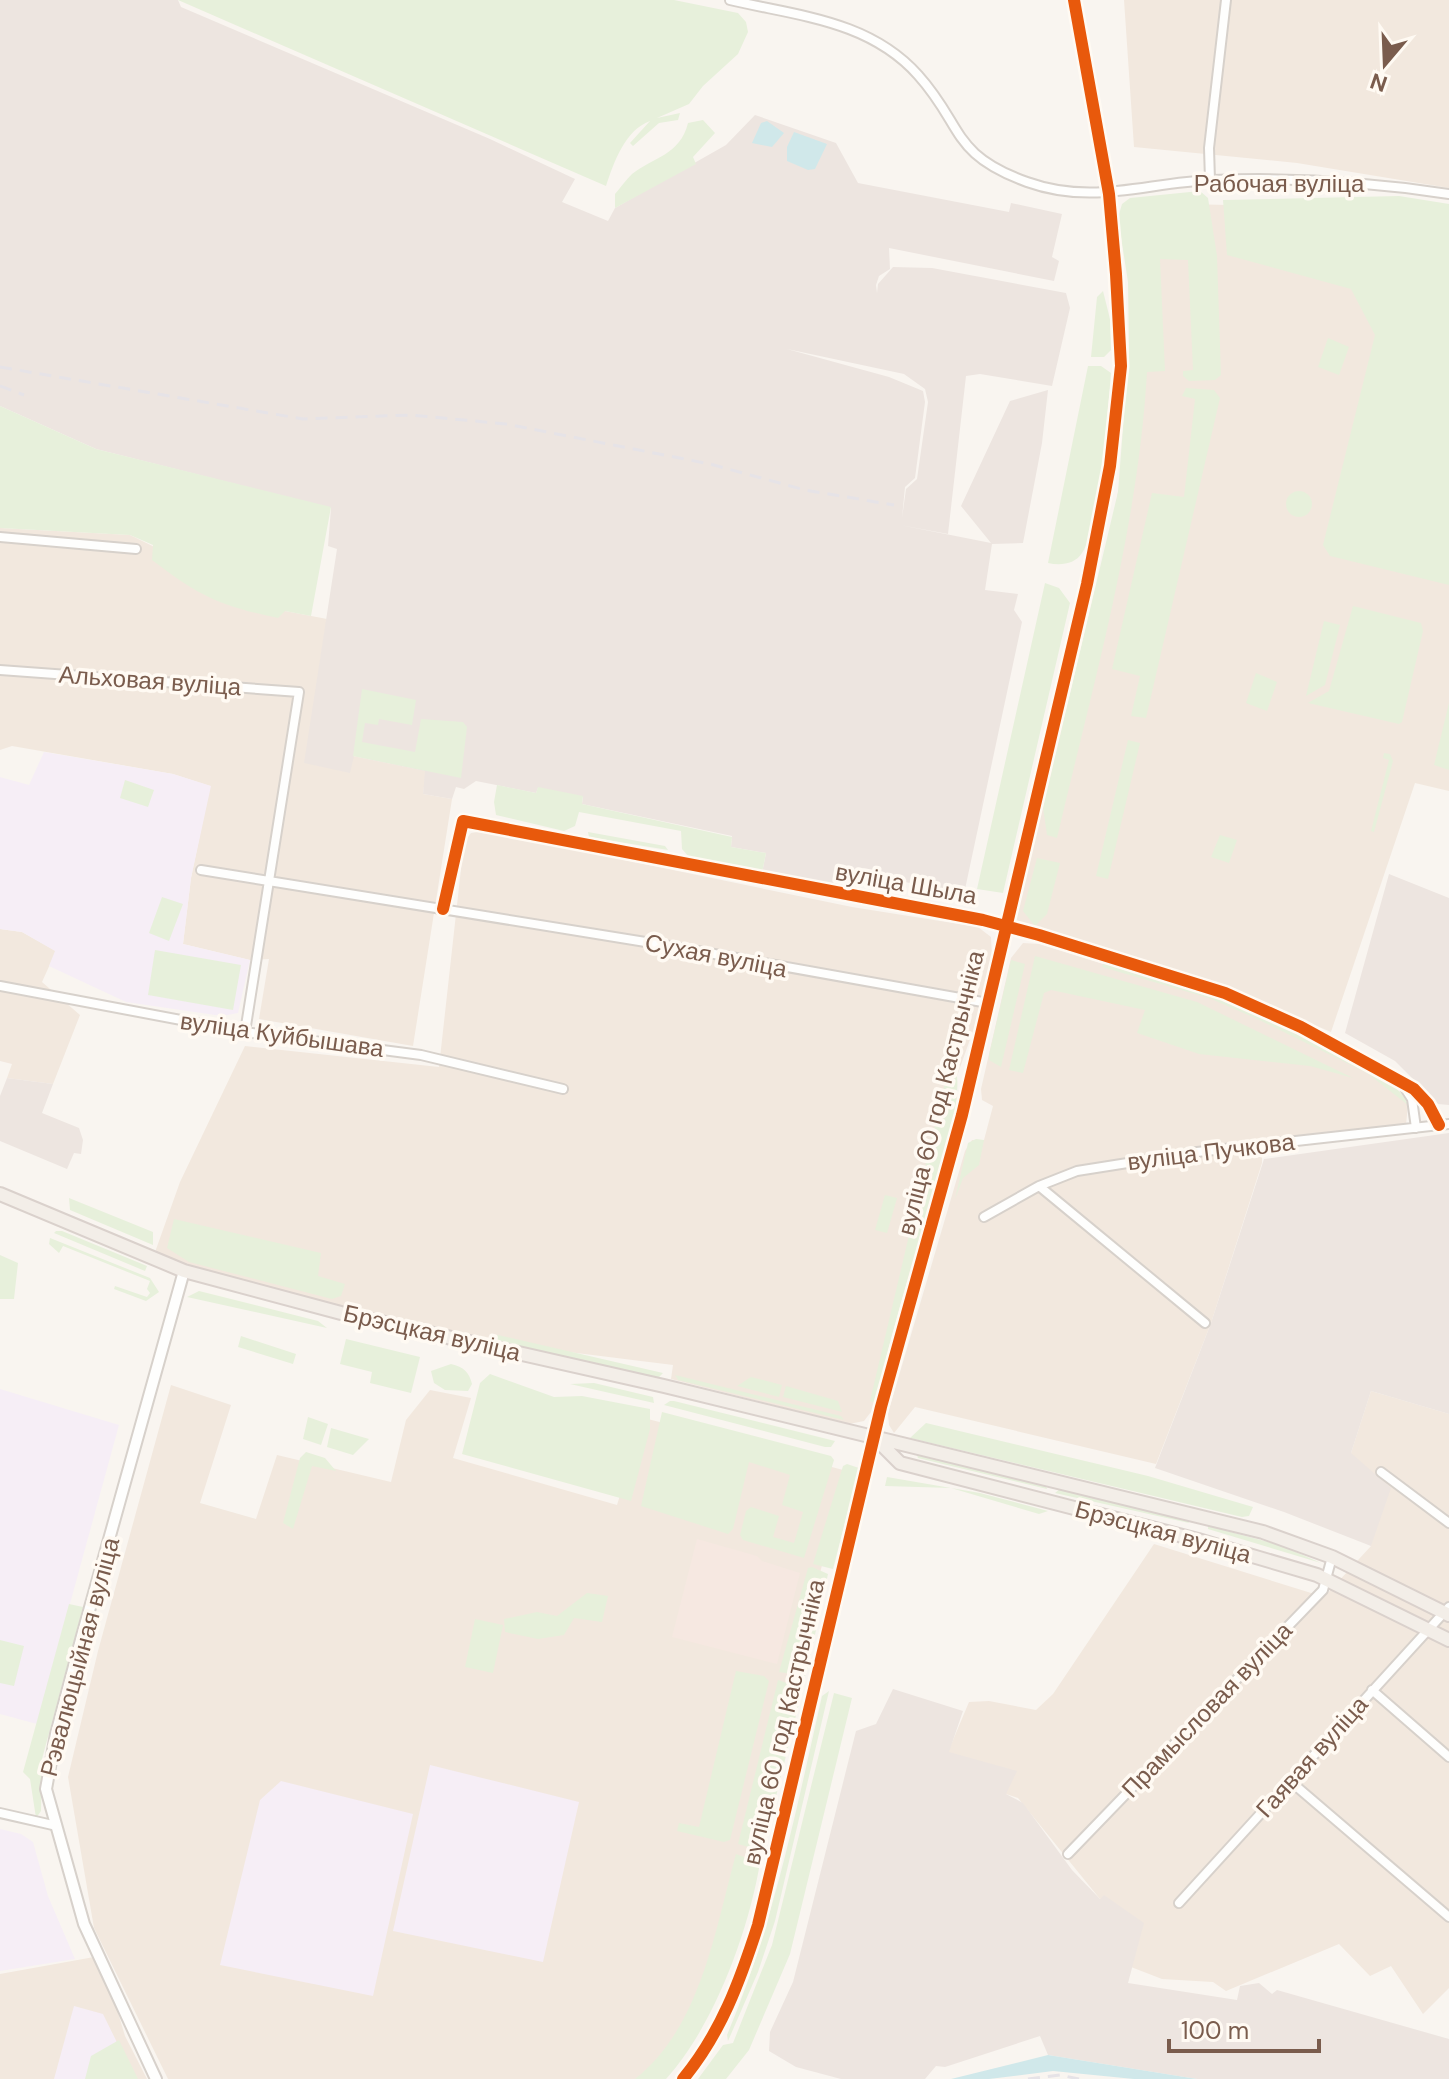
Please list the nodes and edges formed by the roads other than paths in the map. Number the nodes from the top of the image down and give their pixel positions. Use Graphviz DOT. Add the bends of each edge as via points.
graph roads {
  1 [pos="730,0"];
  2 [pos="1074,0"];
  3 [pos="1226,0"];
  4 [pos="1210,180"];
  5 [pos="1109,194"];
  6 [pos="1449,194"];
  7 [pos="0,537"];
  8 [pos="136,549"];
  9 [pos="0,670"];
  10 [pos="201,870"];
  11 [pos="271,883"];
  12 [pos="443,909"];
  13 [pos="1005,927"];
  14 [pos="0,986"];
  15 [pos="988,1003"];
  16 [pos="245,1032"];
  17 [pos="1400,1081"];
  18 [pos="563,1089"];
  19 [pos="1449,1124"];
  20 [pos="1439,1125"];
  21 [pos="1416,1128"];
  22 [pos="1039,1186"];
  23 [pos="0,1194"];
  24 [pos="984,1217"];
  25 [pos="184,1271"];
  26 [pos="1205,1323"];
  27 [pos="875,1438"];
  28 [pos="1381,1472"];
  29 [pos="1449,1523"];
  30 [pos="1332,1557"];
  31 [pos="1326,1579"];
  32 [pos="1448,1611"];
  33 [pos="1430,1630"];
  34 [pos="1449,1640"];
  35 [pos="1372,1690"];
  36 [pos="1449,1757"];
  37 [pos="1290,1781"];
  38 [pos="0,1813"];
  39 [pos="57,1826"];
  40 [pos="1068,1854"];
  41 [pos="1179,1903"];
  42 [pos="1449,1917"];
  43 [pos="156,2079"];
  44 [pos="683,2079"];
  1 -- 5 [label="street" via="830,20 879,43 919,75 980,161 1062,192"];
  2 -- 5 [label="street, вуліца 60 год Кастрычніка"];
  3 -- 4 [label="street"];
  4 -- 5 [label="street, Рабочая вуліца"];
  4 -- 6 [label="street, Рабочая вуліца" via="1374,184"];
  5 -- 13 [label="street, вуліца 60 год Кастрычніка" via="1121,366 1116,425 1087,584"];
  7 -- 8 [label="street"];
  9 -- 11 [label="street, Альховая вуліца" via="299,692"];
  10 -- 11 [label="street, Сухая вуліца"];
  11 -- 12 [label="street, Сухая вуліца"];
  11 -- 16 [label="street"];
  12 -- 13 [label="street, вуліца Шыла" via="463,821"];
  12 -- 15 [label="street, Сухая вуліца"];
  13 -- 15 [label="street, вуліца 60 год Кастрычніка"];
  13 -- 17 [label="street, вуліца Шыла" via="1225,993"];
  14 -- 16 [label="street, вуліца Куйбышава"];
  15 -- 27 [label="street, вуліца 60 год Кастрычніка"];
  16 -- 18 [label="street, вуліца Куйбышава" via="421,1055"];
  17 -- 20 [label="street, вуліца Шыла" via="1428,1104"];
  17 -- 21 [label="street" via="1412,1099"];
  19 -- 20 [label="street, вуліца Пучкова"];
  20 -- 21 [label="street, вуліца Пучкова"];
  21 -- 22 [label="street, вуліца Пучкова" via="1117,1163"];
  22 -- 24 [label="street, вуліца Пучкова"];
  22 -- 26 [label="street"];
  23 -- 25 [label="main road, Брэсцкая вуліца"];
  25 -- 27 [label="main road, Брэсцкая вуліца"];
  25 -- 39 [label="street, Рэвалюцыйная вуліца" via="56,1734 46,1789"];
  27 -- 30 [label="main road, Брэсцкая вуліца" via="1197,1514"];
  27 -- 31 [label="main road, Брэсцкая вуліца" via="900,1463"];
  27 -- 44 [label="street, вуліца 60 год Кастрычніка" via="758,1925 713,2041"];
  28 -- 29 [label="street"];
  30 -- 31 [label="street, Прамысловая вуліца"];
  30 -- 32 [label="main road, Брэсцкая вуліца"];
  31 -- 33 [label="main road, Брэсцкая вуліца"];
  31 -- 40 [label="street, Прамысловая вуліца" via="1323,1590"];
  32 -- 33 [label="street, Гаявая вуліца"];
  33 -- 34 [label="main road, Брэсцкая вуліца"];
  33 -- 35 [label="street, Гаявая вуліца"];
  35 -- 36 [label="street"];
  35 -- 37 [label="street, Гаявая вуліца"];
  37 -- 41 [label="street, Гаявая вуліца"];
  37 -- 42 [label="street"];
  38 -- 39 [label="street"];
  39 -- 43 [label="street, Рэвалюцыйная вуліца" via="84,1924"];
}
